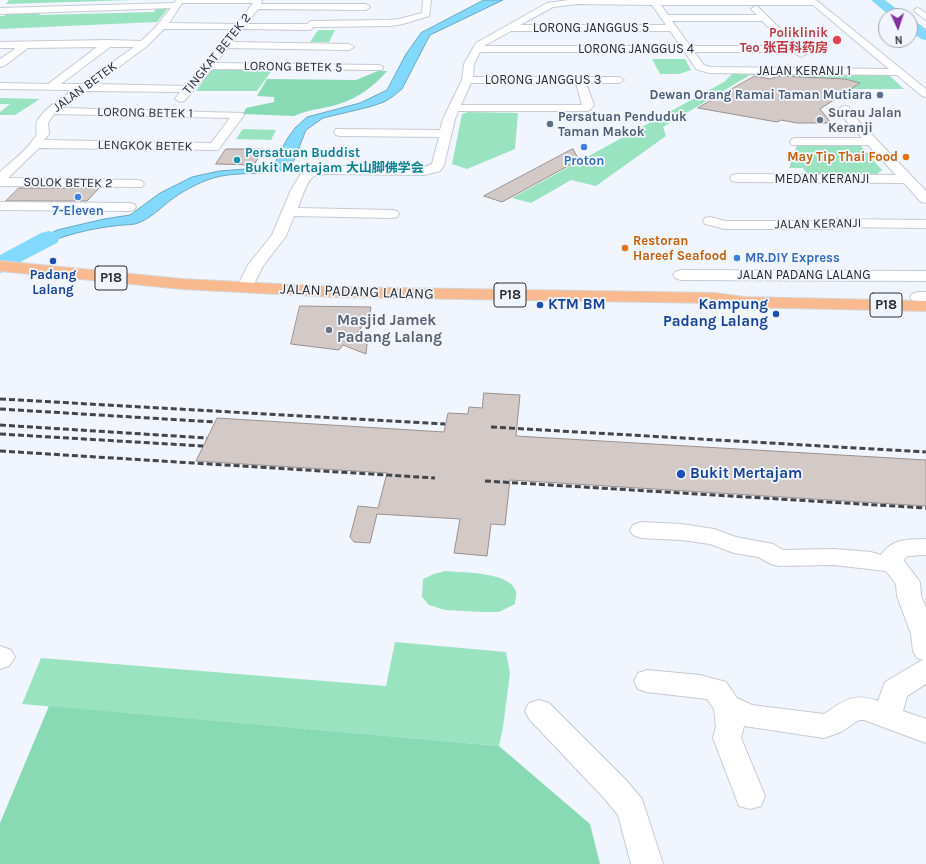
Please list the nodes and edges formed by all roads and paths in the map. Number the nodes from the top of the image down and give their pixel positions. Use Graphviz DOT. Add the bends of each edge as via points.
graph roads {
  1 [pos="427,0"];
  2 [pos="813,1"];
  3 [pos="179,2"];
  4 [pos="655,2"];
  5 [pos="368,3"];
  6 [pos="749,3"];
  7 [pos="256,6"];
  8 [pos="322,6"];
  9 [pos="0,11"];
  10 [pos="922,11"];
  11 [pos="926,17"];
  12 [pos="666,18"];
  13 [pos="764,18"];
  14 [pos="359,24"];
  15 [pos="161,26"];
  16 [pos="240,27"];
  17 [pos="509,28"];
  18 [pos="673,28"];
  19 [pos="305,34"];
  20 [pos="352,41"];
  21 [pos="109,43"];
  22 [pos="144,44"];
  23 [pos="224,45"];
  24 [pos="0,46"];
  25 [pos="478,49"];
  26 [pos="687,49"];
  27 [pos="795,49"];
  28 [pos="0,64"];
  29 [pos="209,66"];
  30 [pos="339,67"];
  31 [pos="378,68"];
  32 [pos="614,70"];
  33 [pos="818,71"];
  34 [pos="899,72"];
  35 [pos="467,80"];
  36 [pos="580,80"];
  37 [pos="0,86"];
  38 [pos="50,87"];
  39 [pos="83,87"];
  40 [pos="189,89"];
  41 [pos="926,94"];
  42 [pos="454,108"];
  43 [pos="845,109"];
  44 [pos="51,111"];
  45 [pos="168,113"];
  46 [pos="238,114"];
  47 [pos="340,132"];
  48 [pos="446,134"];
  49 [pos="872,141"];
  50 [pos="796,142"];
  51 [pos="36,144"];
  52 [pos="737,178"];
  53 [pos="907,179"];
  54 [pos="0,181"];
  55 [pos="137,184"];
  56 [pos="926,199"];
  57 [pos="0,206"];
  58 [pos="128,207"];
  59 [pos="290,212"];
  60 [pos="392,214"];
  61 [pos="710,221"];
  62 [pos="926,224"];
  63 [pos="5,267"];
  64 [pos="681,275"];
  65 [pos="926,276"];
  66 [pos="245,288"];
  67 [pos="924,299"];
  68 [pos="641,530"];
  69 [pos="926,547"];
  70 [pos="892,562"];
  71 [pos="926,651"];
  72 [pos="926,670"];
  73 [pos="647,681"];
  74 [pos="727,706"];
  75 [pos="539,711"];
  76 [pos="887,718"];
  77 [pos="926,731"];
  78 [pos="750,796"];
  79 [pos="647,864"];
  1 -- 14 [label="street" via="426,14 423,16 400,22"];
  2 -- 6 [label="street"];
  2 -- 34 [label="street"];
  3 -- 7 [label="street, TINGKAT BETEK 2" via="259,1"];
  3 -- 9 [label="street"];
  3 -- 15 [label="street, JALAN BETEK"];
  4 -- 6 [label="street"];
  4 -- 12 [label="street"];
  4 -- 17 [label="street" via="560,3 550,5"];
  5 -- 8 [label="street"];
  5 -- 14 [label="street"];
  6 -- 13 [label="street"];
  7 -- 8 [label="street"];
  7 -- 16 [label="street, TINGKAT BETEK 2"];
  8 -- 19 [label="street"];
  10 -- 11 [label="street"];
  12 -- 13 [label="street"];
  12 -- 18 [label="street"];
  13 -- 27 [label="street"];
  14 -- 19 [label="street"];
  14 -- 20 [label="street"];
  15 -- 16 [label="street"];
  15 -- 22 [label="street, JALAN BETEK"];
  16 -- 19 [label="street"];
  16 -- 23 [label="street, TINGKAT BETEK 2"];
  17 -- 18 [label="street, LORONG JANGGUS 5"];
  17 -- 25 [label="street" via="480,45"];
  18 -- 26 [label="street"];
  19 -- 20 [label="street"];
  19 -- 23 [label="street"];
  20 -- 30 [label="street"];
  21 -- 22 [label="street"];
  21 -- 24 [label="street"];
  21 -- 38 [label="street"];
  22 -- 39 [label="street, JALAN BETEK"];
  23 -- 29 [label="street, TINGKAT BETEK 2"];
  24 -- 28 [label="street" via="24,47"];
  25 -- 26 [label="street, LORONG JANGGUS 4" via="607,52"];
  25 -- 35 [label="street" via="469,64"];
  26 -- 27 [label="street, LORONG JANGGUS 4"];
  26 -- 33 [label="street, JALAN KERANJI 1" via="700,67 709,70"];
  27 -- 33 [label="street"];
  29 -- 30 [label="street, LORONG BETEK 5"];
  29 -- 40 [label="street, TINGKAT BETEK 2"];
  30 -- 31 [label="street, LORONG BETEK 5"];
  32 -- 36 [label="street, LORONG JANGGUS 3" via="621,85"];
  33 -- 34 [label="street, JALAN KERANJI 1"];
  34 -- 41 [label="street"];
  35 -- 36 [label="street, LORONG JANGGUS 3"];
  35 -- 42 [label="street"];
  36 -- 42 [label="street" via="588,105 586,108"];
  37 -- 38 [label="street"];
  38 -- 39 [label="street"];
  39 -- 40 [label="street"];
  39 -- 44 [label="street, JALAN BETEK"];
  40 -- 45 [label="street, TINGKAT BETEK 2"];
  42 -- 48 [label="street"];
  43 -- 49 [label="street" via="846,114"];
  44 -- 45 [label="street, LORONG BETEK 1"];
  44 -- 51 [label="street, JALAN BETEK" via="42,123 43,134"];
  45 -- 46 [label="street, LORONG BETEK 1"];
  46 -- 51 [label="street, LENGKOK BETEK" via="214,147"];
  47 -- 48 [label="street"];
  48 -- 59 [label="street" via="435,168 424,171 341,169 312,172 307,175"];
  49 -- 50 [label="street"];
  49 -- 53 [label="street"];
  51 -- 54 [label="street, JALAN BETEK"];
  52 -- 53 [label="street, MEDAN KERANJI"];
  53 -- 56 [label="street"];
  54 -- 55 [label="street, SOLOK BETEK 2"];
  57 -- 58 [label="street"];
  59 -- 60 [label="street"];
  59 -- 66 [label="street" via="279,236 256,265"];
  61 -- 62 [label="street, JALAN KERANJI" via="724,225"];
  63 -- 66 [label="main road, JALAN PADANG LALANG / P18"];
  64 -- 65 [label="street, JALAN PADANG LALANG"];
  66 -- 67 [label="main road, JALAN PADANG LALANG / P18" via="375,293 714,298 752,302"];
  68 -- 70 [label="street" via="714,537 734,545 765,550 779,558 834,557"];
  69 -- 70 [label="street" via="905,548 894,553"];
  70 -- 71 [label="street" via="908,582 909,596 924,634"];
  72 -- 76 [label="street" via="895,690"];
  73 -- 74 [label="street" via="716,690"];
  74 -- 76 [label="street" via="748,716 824,726 855,708 867,709"];
  74 -- 78 [label="street" via="730,726 727,738"];
  75 -- 79 [label="street" via="615,789 631,809"];
  76 -- 77 [label="street"];
}
